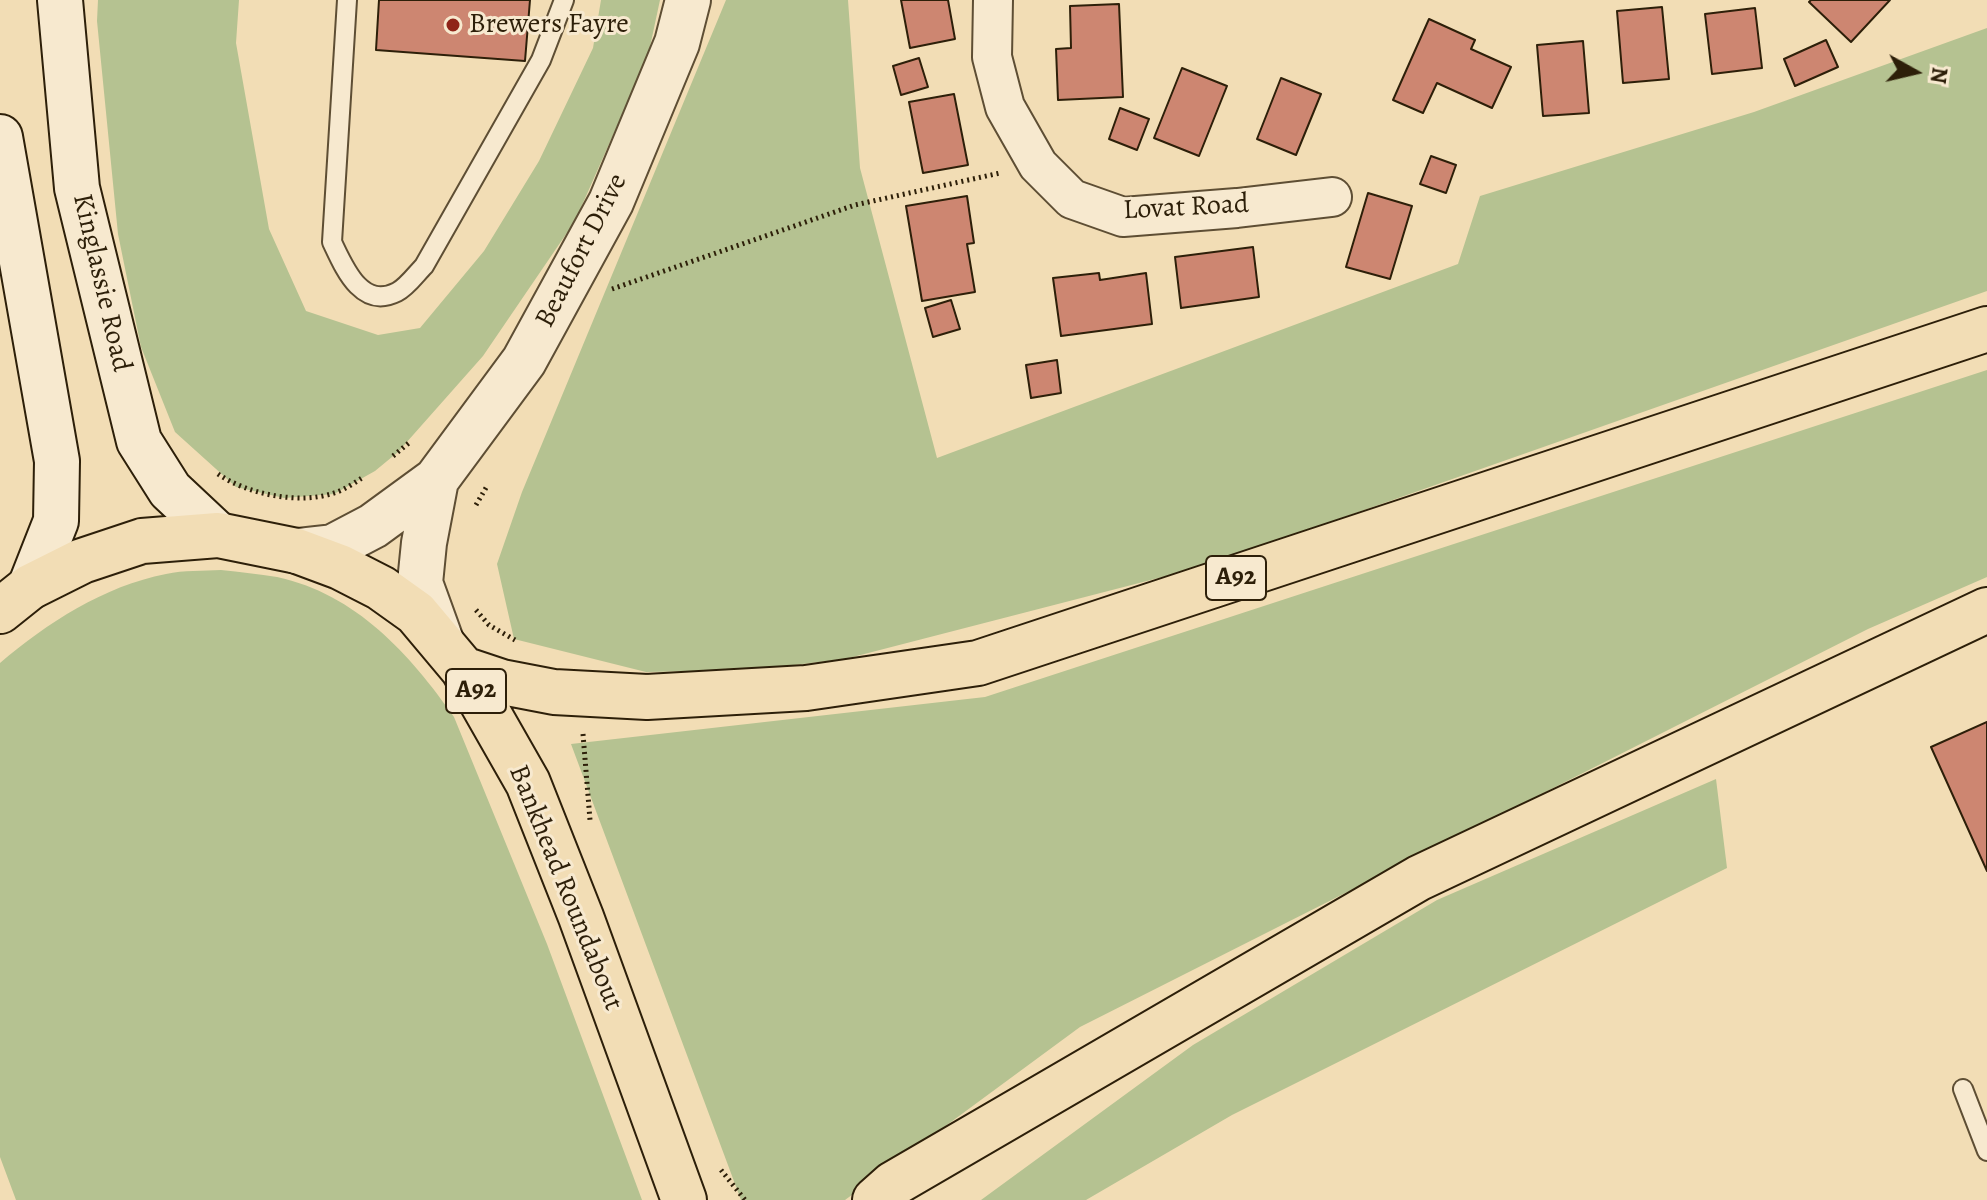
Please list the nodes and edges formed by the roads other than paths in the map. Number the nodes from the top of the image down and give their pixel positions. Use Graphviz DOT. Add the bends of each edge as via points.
graph roads {
  1 [pos="60,0"];
  2 [pos="347,0"];
  3 [pos="564,0"];
  4 [pos="688,0"];
  5 [pos="993,0"];
  6 [pos="0,137"];
  7 [pos="1332,197"];
  8 [pos="1987,329"];
  9 [pos="436,480"];
  10 [pos="218,535"];
  11 [pos="297,551"];
  12 [pos="15,599"];
  13 [pos="1987,610"];
  14 [pos="452,655"];
  15 [pos="1963,1089"];
  16 [pos="1987,1151"];
  17 [pos="684,1200"];
  18 [pos="875,1200"];
  1 -- 10 [label="main road, Kinglassie Road" via="77,188 139,441 170,490"];
  2 -- 3 [label="lane" via="332,242 348,277 368,294 381,296 397,292 424,266 541,60"];
  4 -- 9 [label="main road, Beaufort Drive" via="677,43 611,202 524,361"];
  5 -- 7 [label="street, Lovat Road" via="992,57 1005,107 1038,165 1072,199 1123,217"];
  6 -- 12 [label="main road" via="57,461 56,521"];
  8 -- 14 [label="highway, A92" via="978,663 806,688 647,697 554,692 502,682"];
  9 -- 11 [label="main road, Beaufort Drive" via="373,526 333,547"];
  9 -- 14 [label="main road, Beaufort Drive" via="420,583"];
  10 -- 11 [label="highway, Bankhead Roundabout / A92"];
  10 -- 12 [label="highway, Bankhead Roundabout / A92" via="142,541 82,561"];
  11 -- 14 [label="highway, Bankhead Roundabout / A92" via="381,588 416,613"];
  13 -- 18 [label="highway" via="1419,878 893,1184"];
  14 -- 17 [label="highway, Bankhead Roundabout / A92" via="528,783"];
  15 -- 16 [label="lane"];
}
